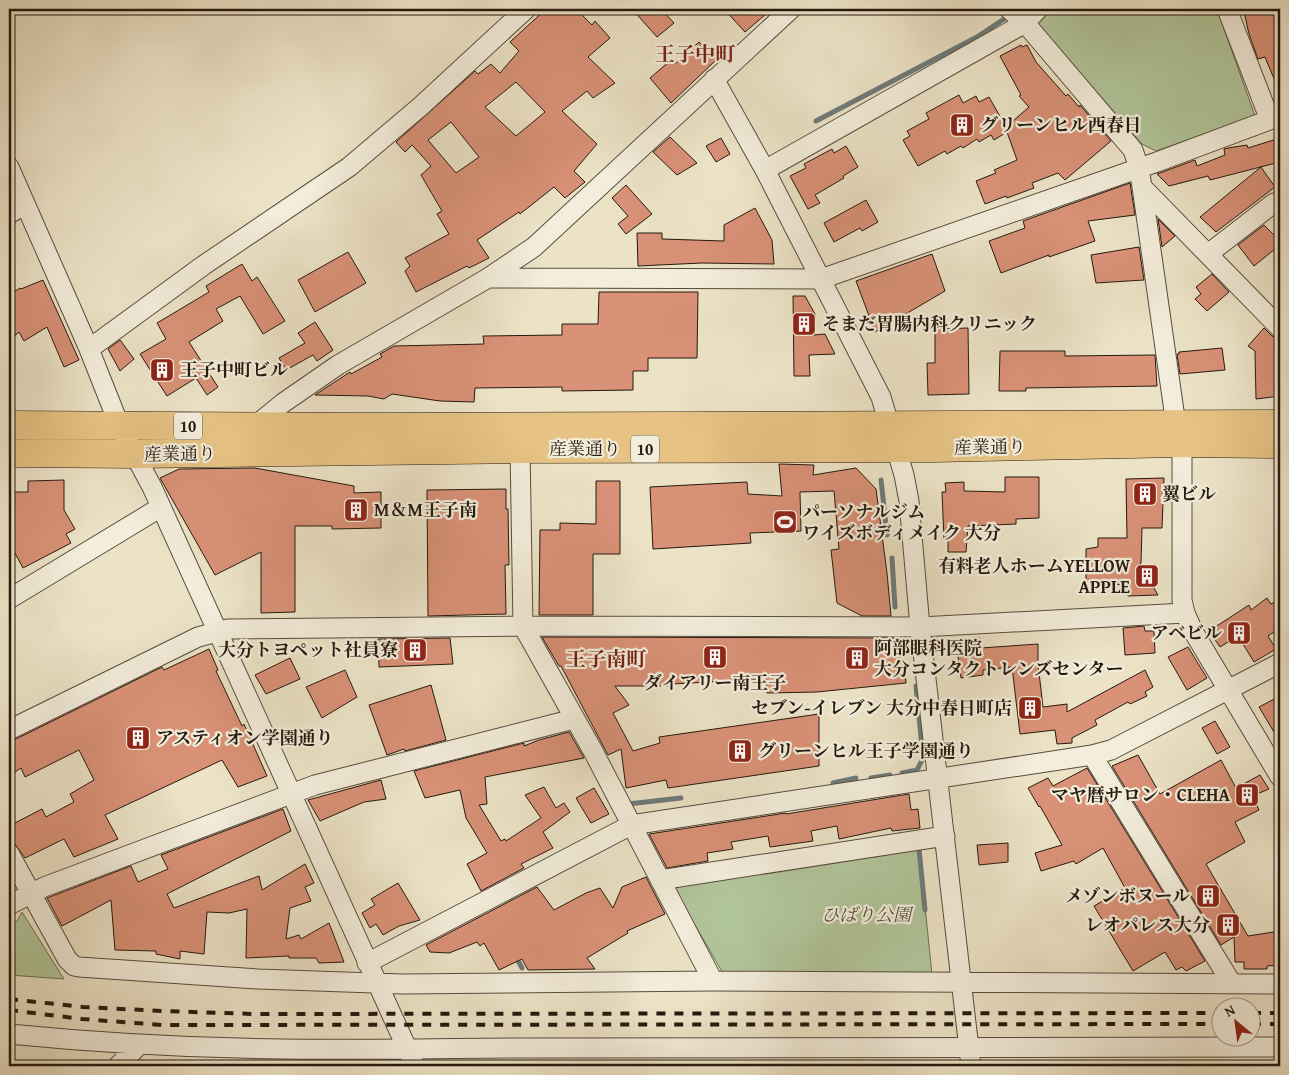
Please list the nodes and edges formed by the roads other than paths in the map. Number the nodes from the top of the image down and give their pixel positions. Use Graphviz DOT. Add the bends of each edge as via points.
graph roads {
  1 [pos="526,9"];
  2 [pos="790,9"];
  3 [pos="1010,9"];
  4 [pos="1038,9"];
  5 [pos="1227,9"];
  6 [pos="1025,23"];
  7 [pos="714,79"];
  8 [pos="1275,118"];
  9 [pos="9,167"];
  10 [pos="1138,168"];
  11 [pos="765,170"];
  12 [pos="1142,187"];
  13 [pos="1274,203"];
  14 [pos="25,204"];
  15 [pos="9,214"];
  16 [pos="1208,254"];
  17 [pos="488,278"];
  18 [pos="821,279"];
  19 [pos="1278,322"];
  20 [pos="89,349"];
  21 [pos="1280,424"];
  22 [pos="9,426"];
  23 [pos="120,426"];
  24 [pos="255,426"];
  25 [pos="1179,434"];
  26 [pos="893,437"];
  27 [pos="1280,444"];
  28 [pos="520,449"];
  29 [pos="9,452"];
  30 [pos="135,454"];
  31 [pos="161,507"];
  32 [pos="9,599"];
  33 [pos="1185,613"];
  34 [pos="523,626"];
  35 [pos="920,627"];
  36 [pos="216,631"];
  37 [pos="1280,663"];
  38 [pos="1227,689"];
  39 [pos="574,719"];
  40 [pos="9,730"];
  41 [pos="1092,755"];
  42 [pos="1280,777"];
  43 [pos="938,779"];
  44 [pos="290,794"];
  45 [pos="631,825"];
  46 [pos="945,836"];
  47 [pos="9,853"];
  48 [pos="660,880"];
  49 [pos="31,893"];
  50 [pos="9,905"];
  51 [pos="367,963"];
  52 [pos="713,981"];
  53 [pos="377,983"];
  54 [pos="962,983"];
  55 [pos="1232,984"];
  56 [pos="1280,984"];
  57 [pos="9,1034"];
  58 [pos="140,1044"];
  59 [pos="406,1047"];
  60 [pos="1280,1047"];
  61 [pos="970,1058"];
  62 [pos="118,1066"];
  63 [pos="415,1066"];
  1 -- 20 [label="street" via="349,167 204,265"];
  2 -- 7 [label="street"];
  3 -- 6 [label="street"];
  4 -- 6 [label="street"];
  5 -- 8 [label="street"];
  6 -- 10 [label="street" via="1133,150"];
  6 -- 11 [label="street"];
  7 -- 11 [label="street"];
  7 -- 17 [label="street" via="534,247"];
  8 -- 10 [label="street"];
  9 -- 14 [label="street"];
  10 -- 12 [label="street"];
  10 -- 18 [label="street"];
  11 -- 18 [label="street"];
  12 -- 16 [label="street"];
  12 -- 25 [label="street"];
  13 -- 16 [label="street"];
  14 -- 15 [label="street"];
  14 -- 20 [label="street"];
  16 -- 19 [label="street"];
  17 -- 18 [label="street"];
  17 -- 24 [label="street" via="338,365"];
  18 -- 26 [label="street" via="881,397"];
  20 -- 23 [label="street"];
  21 -- 25 [label="highway, 産業通り / 10"];
  22 -- 23 [label="highway, 産業通り / 10"];
  23 -- 24 [label="highway, 産業通り / 10"];
  23 -- 30 [label="street"];
  24 -- 26 [label="highway, 産業通り / 10"];
  25 -- 26 [label="highway, 産業通り / 10"];
  25 -- 27 [label="highway, 産業通り / 10"];
  25 -- 33 [label="street" via="1182,600"];
  26 -- 28 [label="highway, 産業通り / 10"];
  26 -- 35 [label="street" via="909,501"];
  28 -- 30 [label="highway, 産業通り / 10"];
  28 -- 34 [label="street"];
  29 -- 30 [label="highway, 産業通り / 10"];
  30 -- 31 [label="street"];
  31 -- 32 [label="street"];
  31 -- 36 [label="street"];
  33 -- 35 [label="street"];
  33 -- 38 [label="street"];
  34 -- 35 [label="street"];
  34 -- 36 [label="street"];
  34 -- 39 [label="street"];
  35 -- 43 [label="street"];
  36 -- 40 [label="street"];
  36 -- 44 [label="street"];
  37 -- 38 [label="street"];
  38 -- 41 [label="street" via="1111,750"];
  38 -- 42 [label="street"];
  39 -- 44 [label="street"];
  39 -- 45 [label="street"];
  41 -- 43 [label="street"];
  41 -- 55 [label="street"];
  43 -- 45 [label="street"];
  43 -- 46 [label="street"];
  44 -- 49 [label="street"];
  44 -- 51 [label="street"];
  45 -- 48 [label="street"];
  45 -- 51 [label="street"];
  46 -- 48 [label="street"];
  46 -- 54 [label="street"];
  47 -- 49 [label="street"];
  48 -- 52 [label="street"];
  49 -- 50 [label="street"];
  49 -- 53 [label="street" via="74,966 258,979"];
  51 -- 53 [label="street"];
  52 -- 53 [label="street"];
  52 -- 54 [label="street"];
  53 -- 59 [label="street"];
  54 -- 55 [label="street"];
  54 -- 61 [label="street"];
  55 -- 56 [label="street"];
  57 -- 58 [label="street"];
  58 -- 59 [label="street" via="282,1049"];
  58 -- 62 [label="street"];
  59 -- 61 [label="street"];
  59 -- 63 [label="street"];
  60 -- 61 [label="street"];
}
